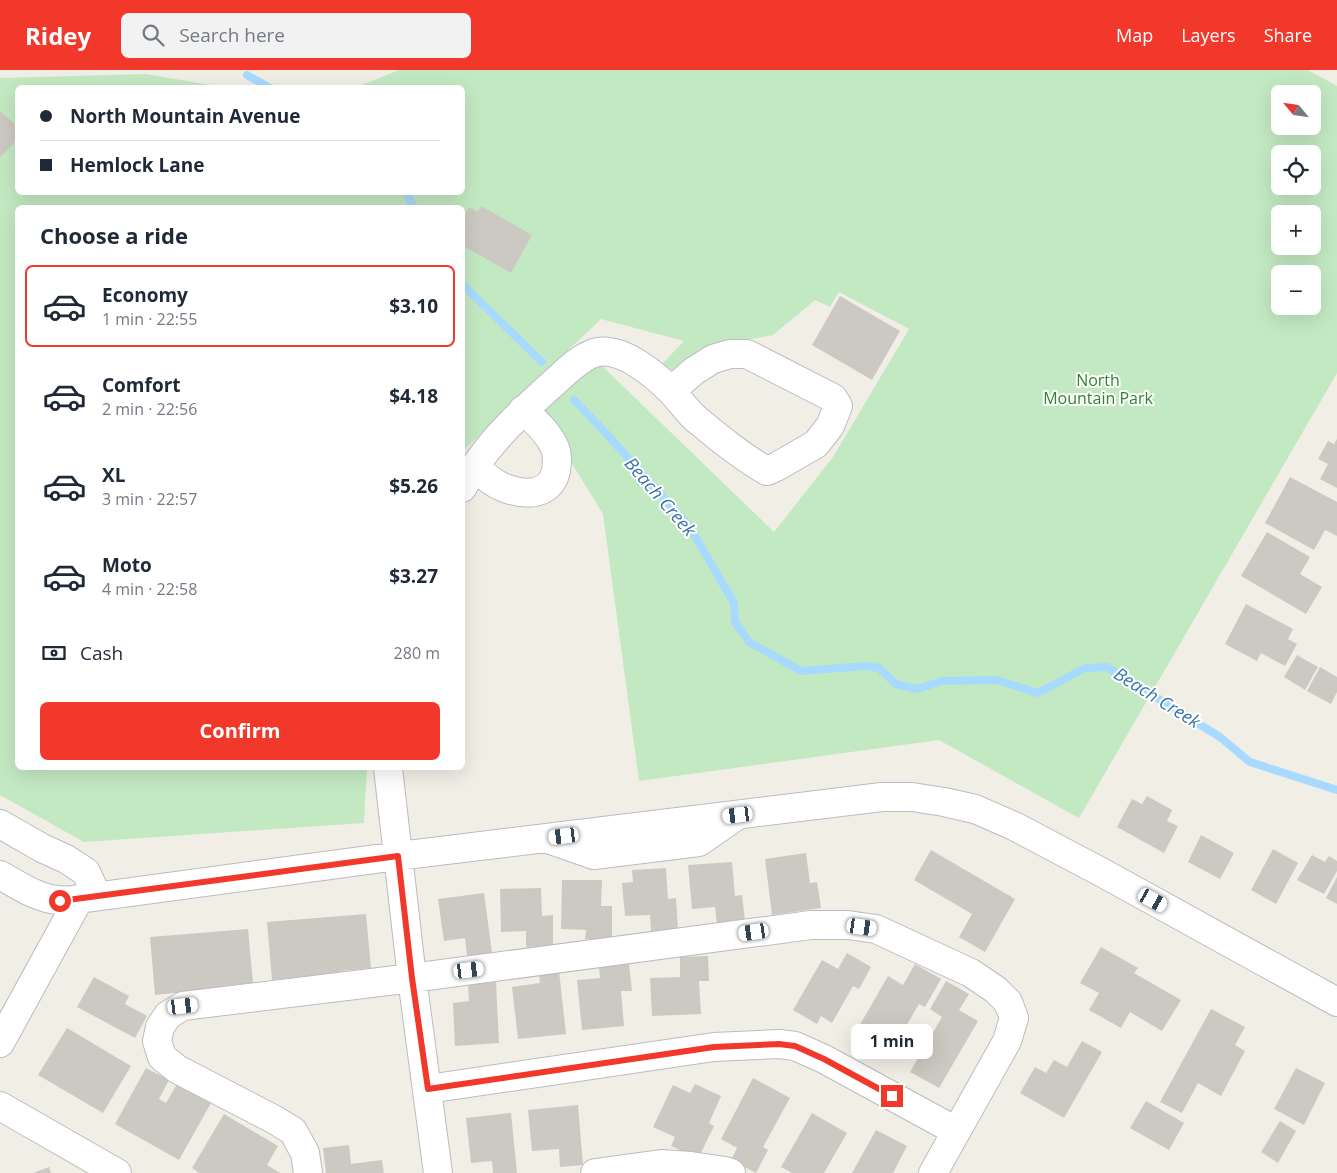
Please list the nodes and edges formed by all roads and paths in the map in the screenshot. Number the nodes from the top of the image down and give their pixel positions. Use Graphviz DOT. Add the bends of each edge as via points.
graph roads {
  1 [pos="671,391"];
  2 [pos="523,410"];
  3 [pos="476,464"];
  4 [pos="465,483"];
  5 [pos="388,770"];
  6 [pos="0,824"];
  7 [pos="398,856"];
  8 [pos="0,875"];
  9 [pos="88,898"];
  10 [pos="412,978"];
  11 [pos="1337,1002"];
  12 [pos="0,1043"];
  13 [pos="428,1089"];
  14 [pos="0,1106"];
  15 [pos="956,1131"];
  16 [pos="118,1173"];
  17 [pos="308,1173"];
  18 [pos="438,1173"];
  19 [pos="595,1173"];
  20 [pos="731,1173"];
  21 [pos="933,1173"];
  1 -- 1 [label="street" via="694,417 766,470 816,444 830,426 838,406 833,398 747,354 713,359"];
  1 -- 2 [label="street" via="632,360 609,352 597,352 580,360"];
  2 -- 3 [label="street"];
  2 -- 3 [label="street" via="545,430 555,449 558,459 555,475 548,486 538,492 523,493 489,479"];
  3 -- 4 [label="street"];
  5 -- 7 [label="street"];
  6 -- 9 [label="street" via="86,872"];
  7 -- 9 [label="street"];
  7 -- 10 [label="street"];
  7 -- 11 [label="street" via="882,797 912,797 975,809 1014,826"];
  8 -- 9 [label="street" via="48,899"];
  9 -- 12 [label="street"];
  10 -- 13 [label="street"];
  10 -- 15 [label="street" via="811,925 876,929 971,973 1008,1002 1014,1018 1007,1041"];
  10 -- 17 [label="street" via="183,1006 168,1015 160,1027 157,1041 162,1057 177,1069 293,1131 305,1153"];
  13 -- 15 [label="street" via="714,1047 779,1044 795,1046 824,1059"];
  13 -- 18 [label="street"];
  14 -- 16 [label="street"];
  15 -- 21 [label="street"];
  19 -- 20 [label="street" via="661,1164"];
}
